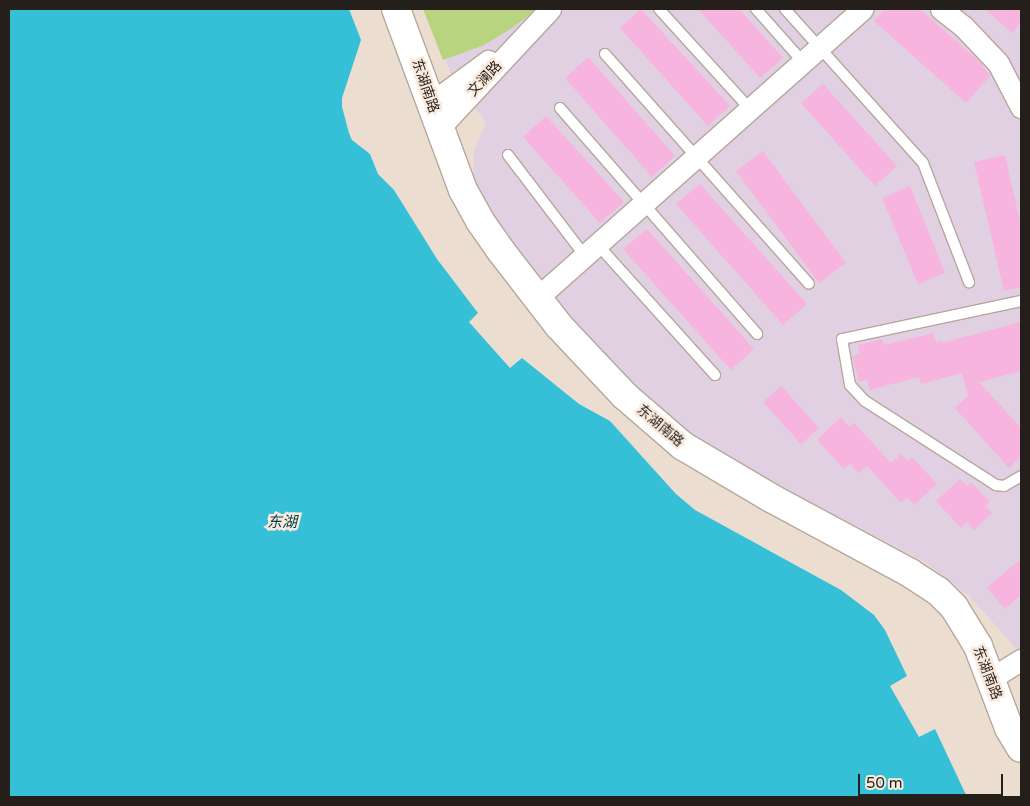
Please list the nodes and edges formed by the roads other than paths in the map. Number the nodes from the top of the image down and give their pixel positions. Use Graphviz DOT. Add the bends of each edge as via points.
graph roads {
  1 [pos="396,9"];
  2 [pos="550,9"];
  3 [pos="659,9"];
  4 [pos="756,9"];
  5 [pos="785,9"];
  6 [pos="862,9"];
  7 [pos="941,9"];
  8 [pos="819,48"];
  9 [pos="605,54"];
  10 [pos="803,62"];
  11 [pos="1021,107"];
  12 [pos="560,108"];
  13 [pos="750,110"];
  14 [pos="435,116"];
  15 [pos="508,155"];
  16 [pos="696,157"];
  17 [pos="644,204"];
  18 [pos="591,250"];
  19 [pos="969,282"];
  20 [pos="809,284"];
  21 [pos="537,298"];
  22 [pos="1021,300"];
  23 [pos="757,334"];
  24 [pos="715,375"];
  25 [pos="1021,476"];
  26 [pos="1021,660"];
  27 [pos="990,679"];
  28 [pos="1021,748"];
  1 -- 14 [label="street, 东湖南路"];
  2 -- 14 [label="street, 文澜路"];
  3 -- 13 [label="lane"];
  4 -- 10 [label="lane"];
  5 -- 8 [label="lane"];
  6 -- 8 [label="street"];
  7 -- 11 [label="street" via="963,26 998,63"];
  8 -- 10 [label="street"];
  8 -- 19 [label="lane" via="922,163"];
  9 -- 16 [label="lane"];
  10 -- 13 [label="street"];
  12 -- 17 [label="lane"];
  13 -- 16 [label="street"];
  14 -- 21 [label="street, 东湖南路" via="463,190 480,221"];
  15 -- 18 [label="lane"];
  16 -- 17 [label="street"];
  16 -- 20 [label="lane"];
  17 -- 18 [label="street"];
  17 -- 23 [label="lane"];
  18 -- 21 [label="street"];
  18 -- 24 [label="lane"];
  21 -- 27 [label="street, 东湖南路" via="625,396 683,446 938,591 966,625"];
  22 -- 25 [label="lane" via="842,339 850,385 856,394 996,485 1004,486"];
  26 -- 27 [label="street"];
  27 -- 28 [label="street, 东湖南路" via="1008,728"];
}
